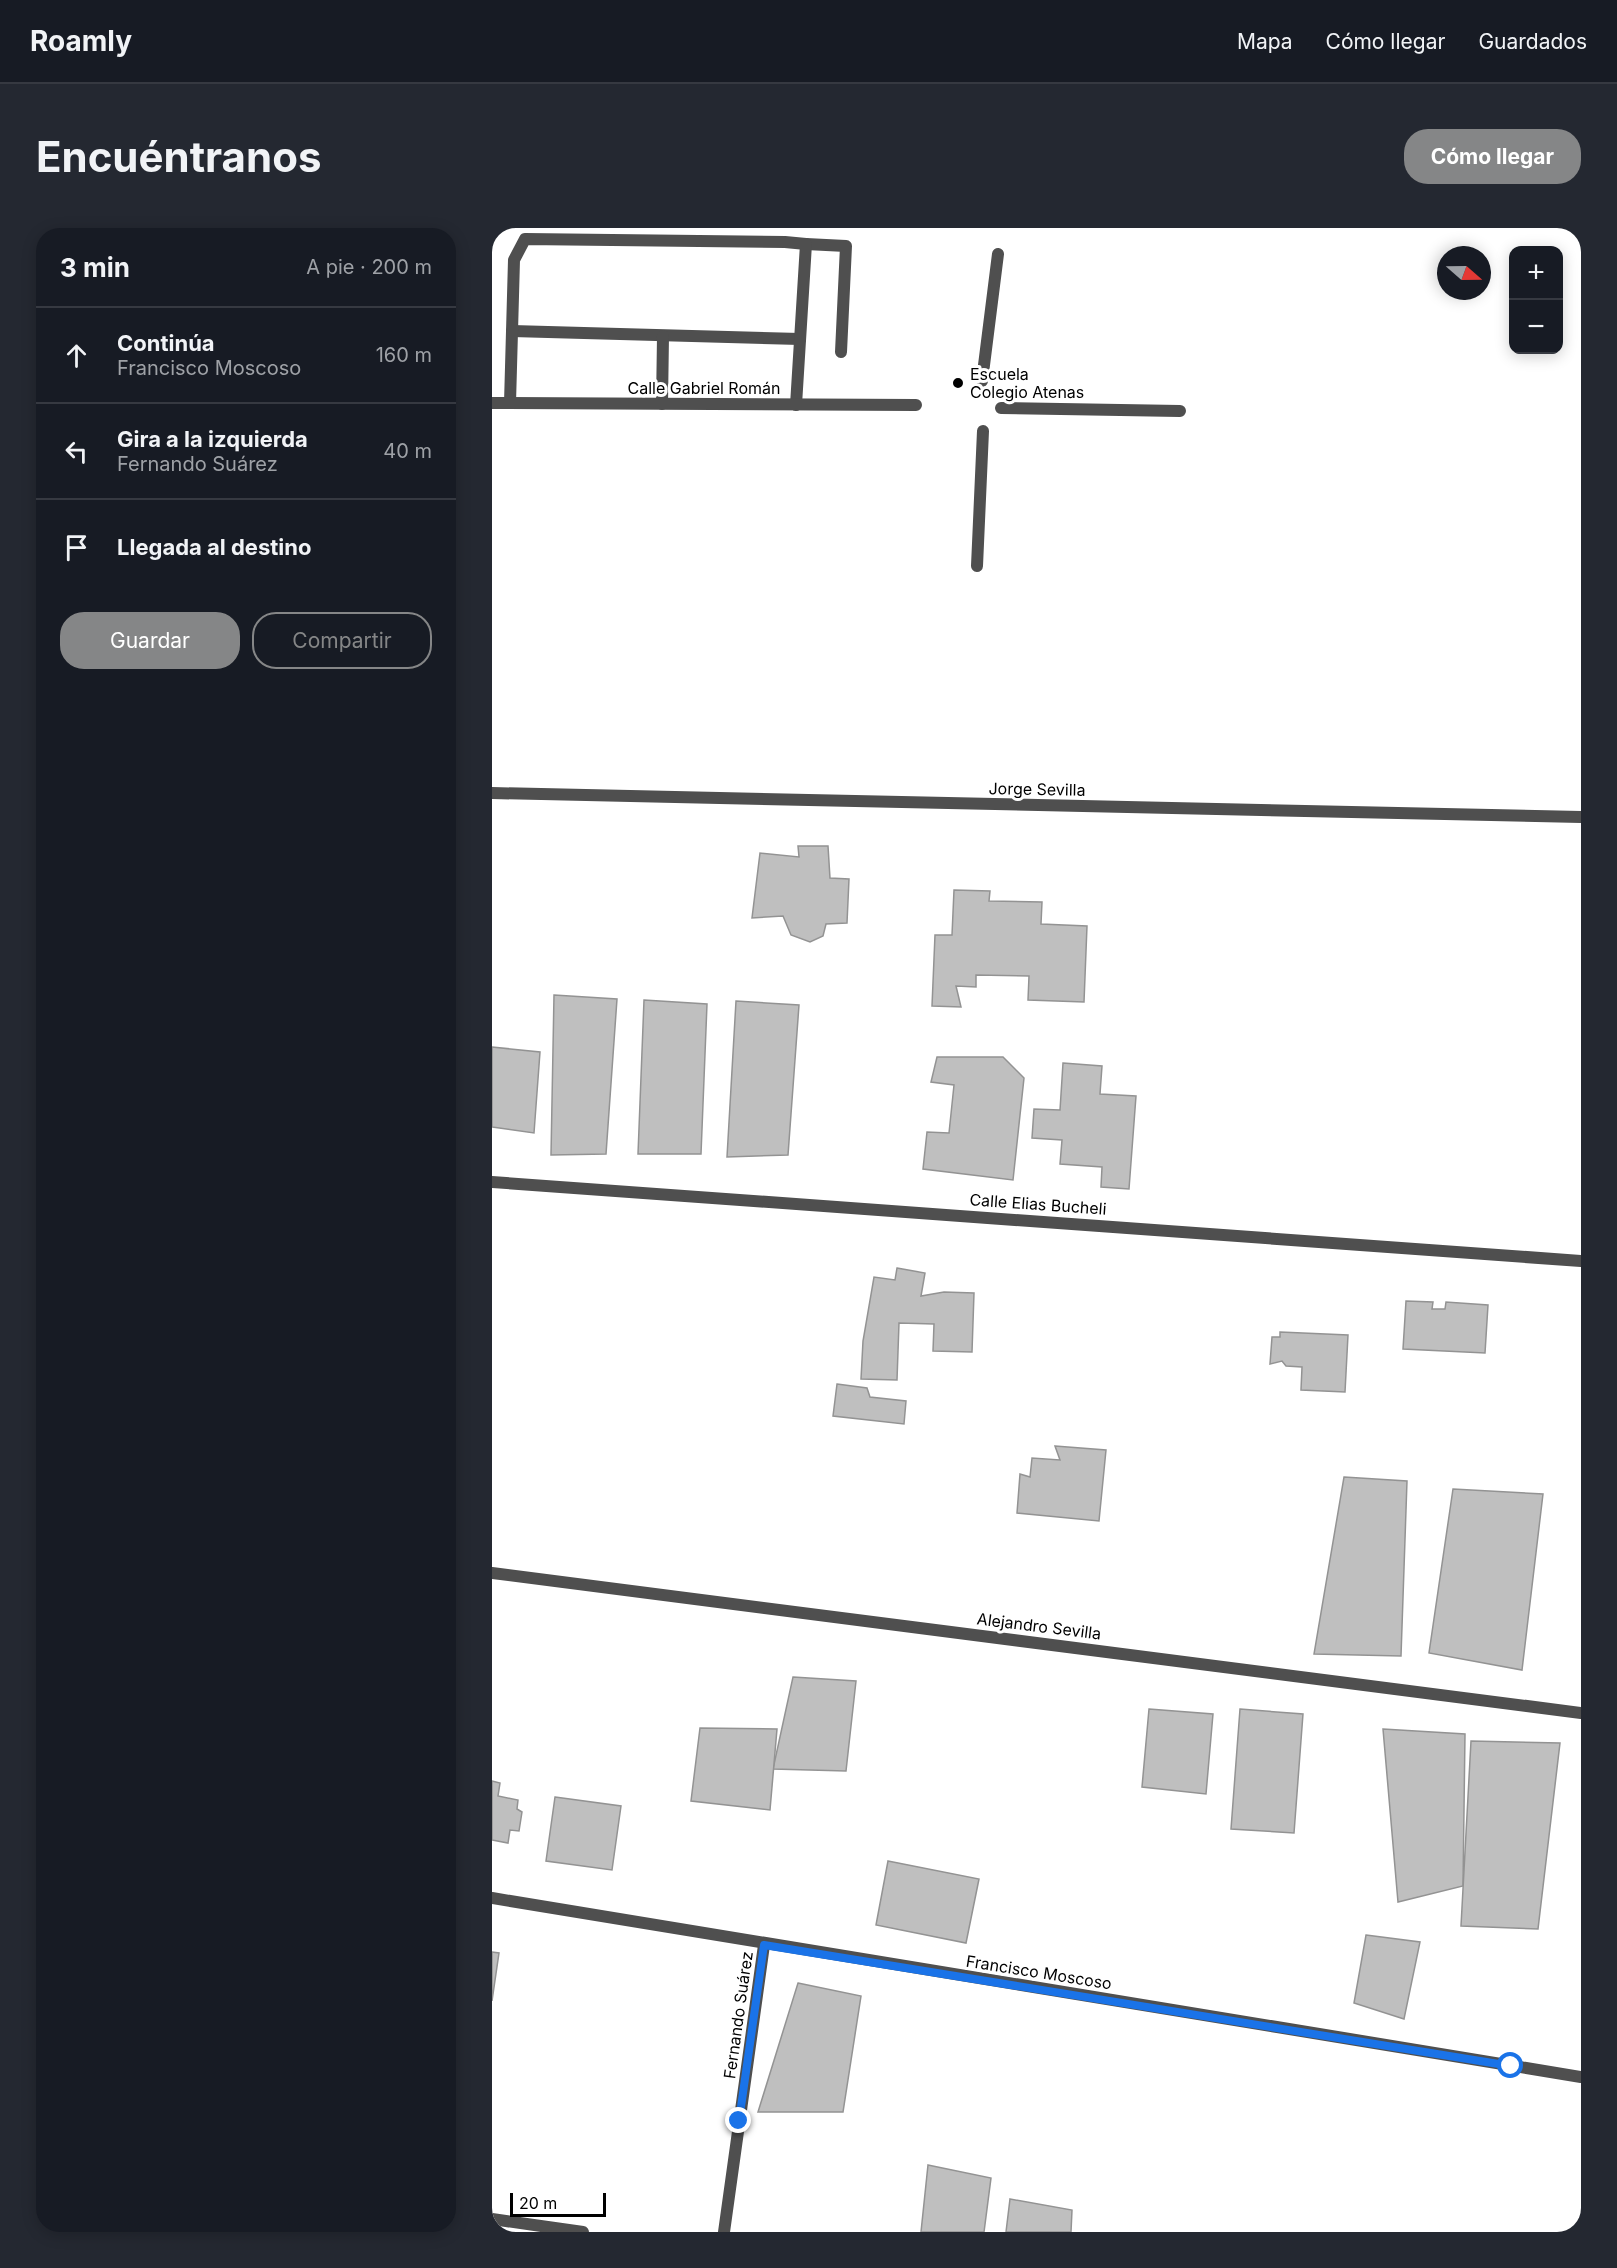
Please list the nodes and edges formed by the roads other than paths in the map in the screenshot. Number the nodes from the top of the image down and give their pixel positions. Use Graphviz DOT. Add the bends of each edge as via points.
graph roads {
  1 [pos="806,244"];
  2 [pos="998,254"];
  3 [pos="512,331"];
  4 [pos="663,336"];
  5 [pos="800,339"];
  6 [pos="841,352"];
  7 [pos="982,381"];
  8 [pos="492,403"];
  9 [pos="510,403"];
  10 [pos="662,404"];
  11 [pos="796,405"];
  12 [pos="916,405"];
  13 [pos="1001,408"];
  14 [pos="1180,411"];
  15 [pos="983,431"];
  16 [pos="977,566"];
  17 [pos="492,793"];
  18 [pos="1581,817"];
  19 [pos="492,1182"];
  20 [pos="1581,1261"];
  21 [pos="492,1573"];
  22 [pos="1581,1713"];
  23 [pos="492,1898"];
  24 [pos="764,1945"];
  25 [pos="1581,2077"];
  26 [pos="492,2219"];
  27 [pos="583,2232"];
  28 [pos="723,2232"];
  1 -- 3 [label="street" via="525,239 514,260"];
  1 -- 5 [label="street"];
  1 -- 6 [label="street" via="846,246"];
  2 -- 7 [label="street"];
  3 -- 4 [label="street"];
  3 -- 9 [label="street"];
  4 -- 5 [label="street"];
  4 -- 10 [label="street"];
  5 -- 11 [label="street"];
  8 -- 9 [label="street, Calle Gabriel Román"];
  9 -- 10 [label="street, Calle Gabriel Román"];
  10 -- 11 [label="street, Calle Gabriel Román"];
  11 -- 12 [label="street, Calle Gabriel Román"];
  13 -- 14 [label="street"];
  15 -- 16 [label="street"];
  17 -- 18 [label="street, Jorge Sevilla"];
  19 -- 20 [label="street, Calle Elias Bucheli"];
  21 -- 22 [label="street, Alejandro Sevilla"];
  23 -- 24 [label="street, Francisco Moscoso"];
  24 -- 25 [label="street, Francisco Moscoso"];
  24 -- 28 [label="street, Fernando Suárez"];
  26 -- 27 [label="street"];
}
